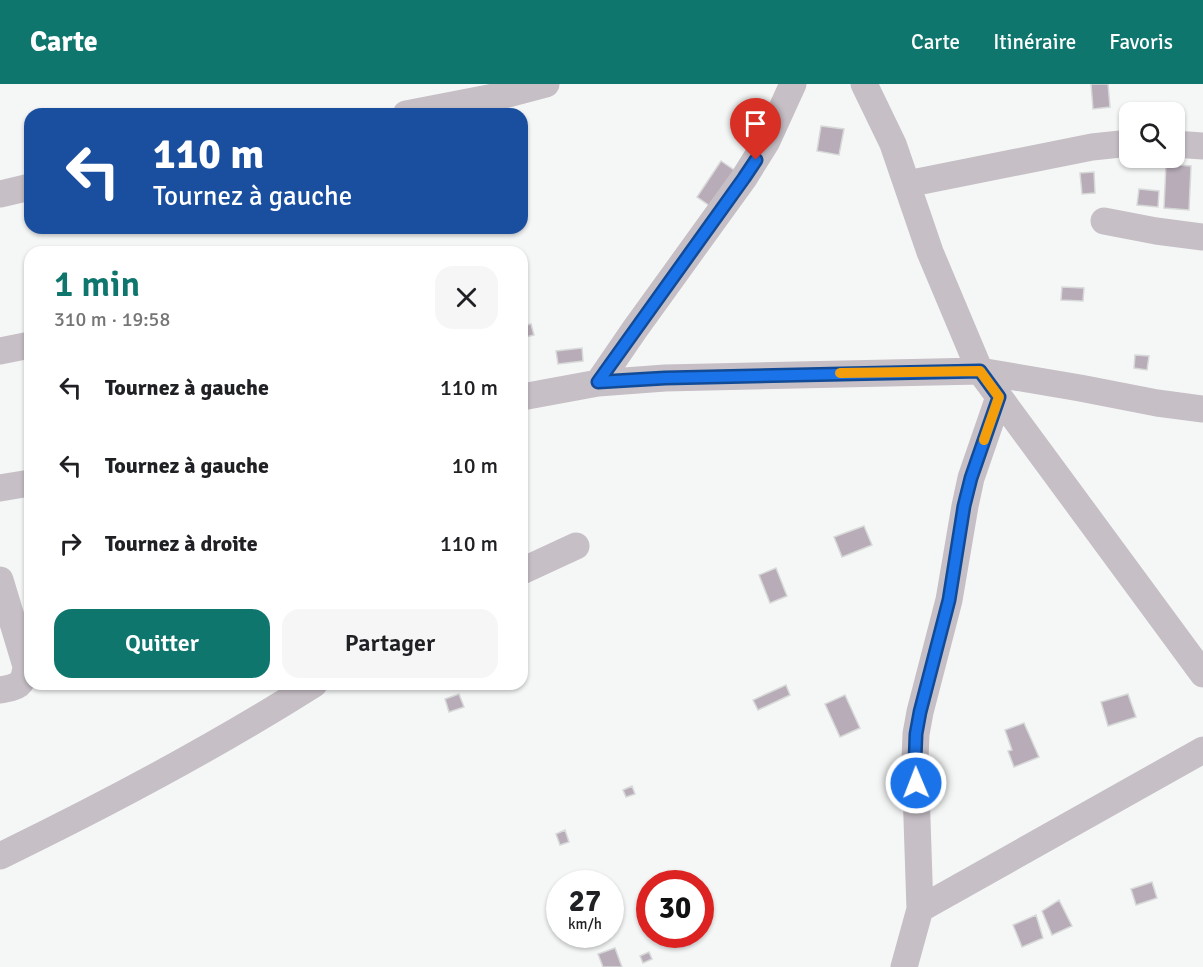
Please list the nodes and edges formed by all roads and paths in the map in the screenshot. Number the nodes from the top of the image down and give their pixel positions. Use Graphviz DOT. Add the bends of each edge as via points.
graph roads {
  1 [pos="546,84"];
  2 [pos="793,84"];
  3 [pos="864,84"];
  4 [pos="435,108"];
  5 [pos="1119,144"];
  6 [pos="1185,145"];
  7 [pos="1203,146"];
  8 [pos="907,184"];
  9 [pos="24,188"];
  10 [pos="0,194"];
  11 [pos="1104,221"];
  12 [pos="1203,237"];
  13 [pos="24,346"];
  14 [pos="0,351"];
  15 [pos="980,371"];
  16 [pos="598,382"];
  17 [pos="528,396"];
  18 [pos="999,397"];
  19 [pos="1203,409"];
  20 [pos="24,484"];
  21 [pos="0,488"];
  22 [pos="576,546"];
  23 [pos="528,568"];
  24 [pos="0,580"];
  25 [pos="24,659"];
  26 [pos="1203,674"];
  27 [pos="24,677"];
  28 [pos="0,690"];
  29 [pos="304,690"];
  30 [pos="1203,750"];
  31 [pos="0,856"];
  32 [pos="920,909"];
  33 [pos="904,967"];
  1 -- 4 [label="street"];
  2 -- 16 [label="street" via="767,141 744,178"];
  3 -- 8 [label="street"];
  5 -- 8 [label="street"];
  6 -- 7 [label="street"];
  8 -- 15 [label="street" via="930,252"];
  9 -- 10 [label="street"];
  11 -- 12 [label="street"];
  13 -- 14 [label="street"];
  15 -- 16 [label="street"];
  15 -- 18 [label="street"];
  15 -- 19 [label="street"];
  16 -- 17 [label="street"];
  18 -- 26 [label="street"];
  18 -- 32 [label="street" via="964,506 949,600 916,734"];
  20 -- 21 [label="street"];
  22 -- 23 [label="street"];
  24 -- 25 [label="street"];
  27 -- 28 [label="street" via="16,687"];
  29 -- 31 [label="street" via="186,760"];
  30 -- 32 [label="street"];
  32 -- 33 [label="street"];
}
